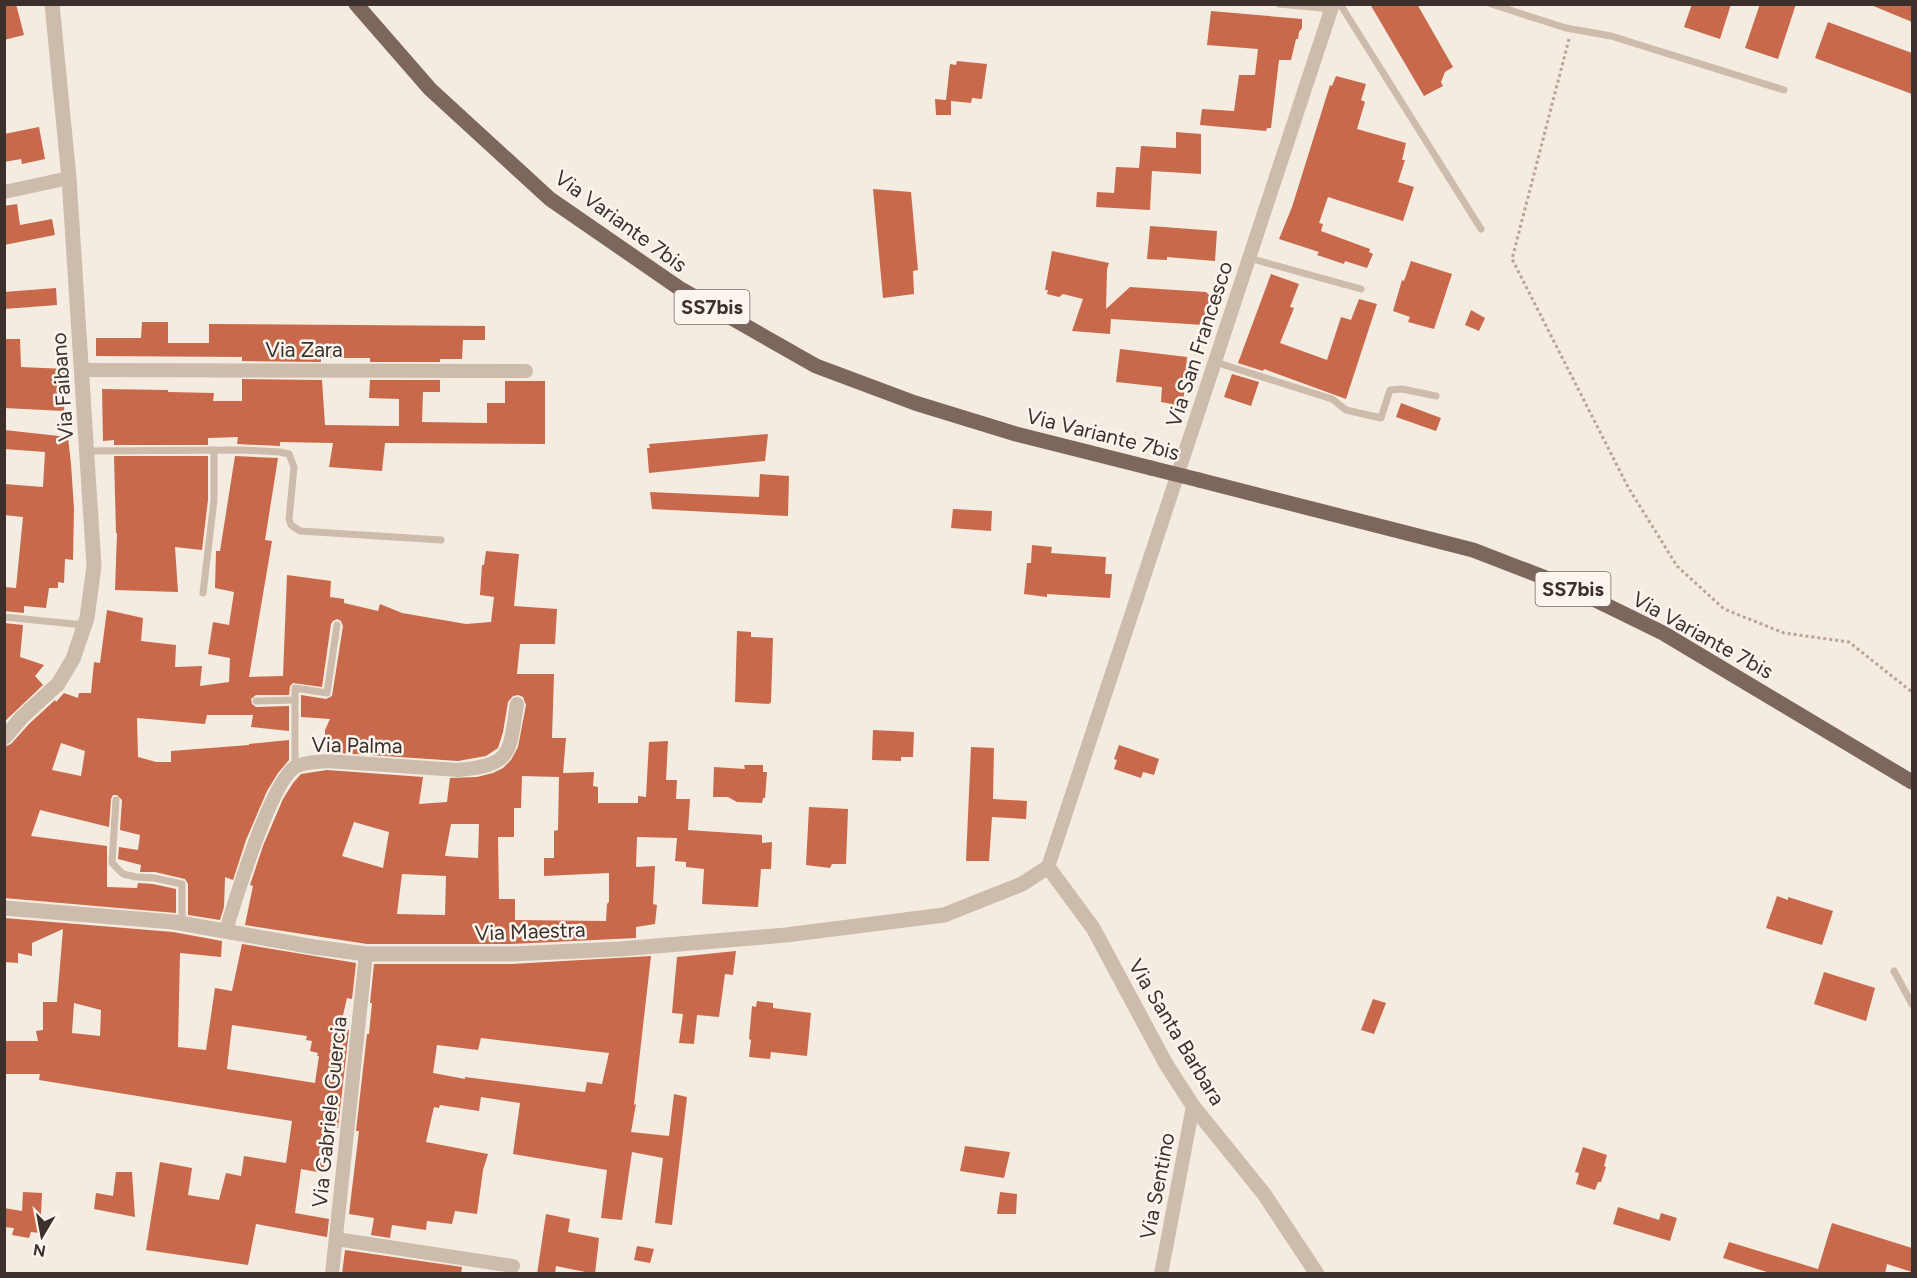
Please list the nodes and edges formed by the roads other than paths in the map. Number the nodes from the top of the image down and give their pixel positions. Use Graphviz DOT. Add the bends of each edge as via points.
graph roads {
  1 [pos="52,4"];
  2 [pos="356,4"];
  3 [pos="1279,4"];
  4 [pos="1491,4"];
  5 [pos="1335,6"];
  6 [pos="1784,90"];
  7 [pos="69,178"];
  8 [pos="4,192"];
  9 [pos="1481,229"];
  10 [pos="1250,258"];
  11 [pos="1361,289"];
  12 [pos="1215,362"];
  13 [pos="82,370"];
  14 [pos="526,371"];
  15 [pos="1436,396"];
  16 [pos="214,450"];
  17 [pos="87,451"];
  18 [pos="441,540"];
  19 [pos="203,592"];
  20 [pos="4,617"];
  21 [pos="84,625"];
  22 [pos="337,625"];
  23 [pos="295,700"];
  24 [pos="256,701"];
  25 [pos="517,704"];
  26 [pos="4,738"];
  27 [pos="295,767"];
  28 [pos="1912,782"];
  29 [pos="116,800"];
  30 [pos="1048,867"];
  31 [pos="4,908"];
  32 [pos="182,923"];
  33 [pos="226,930"];
  34 [pos="366,954"];
  35 [pos="1894,971"];
  36 [pos="1912,1004"];
  37 [pos="1193,1106"];
  38 [pos="336,1239"];
  39 [pos="513,1266"];
  40 [pos="332,1274"];
  41 [pos="1161,1274"];
  42 [pos="1317,1274"];
  1 -- 7 [label="street, Via Faibano"];
  2 -- 28 [label="main road, Via Variante 7bis / SS7bis, bridge" via="430,89 550,199 679,288 816,366 915,403 1016,434 1473,550 1569,587 1662,633"];
  3 -- 5 [label="lane"];
  4 -- 6 [label="lane" via="1571,29 1611,36"];
  5 -- 9 [label="lane"];
  5 -- 10 [label="street, Via San Francesco"];
  7 -- 8 [label="street"];
  7 -- 13 [label="street, Via Faibano"];
  10 -- 11 [label="lane"];
  10 -- 12 [label="street, Via San Francesco"];
  12 -- 15 [label="lane" via="1332,399 1346,410 1381,418 1390,390 1402,388"];
  12 -- 30 [label="street, Via San Francesco"];
  13 -- 14 [label="street, Via Zara"];
  13 -- 17 [label="street, Via Faibano"];
  16 -- 17 [label="lane"];
  16 -- 18 [label="lane" via="289,454 294,467 289,519 300,531"];
  16 -- 19 [label="lane" via="214,500"];
  17 -- 21 [label="street, Via Faibano" via="94,566"];
  20 -- 21 [label="lane"];
  21 -- 26 [label="street, Via Faibano" via="73,659 58,684"];
  22 -- 23 [label="lane" via="327,693 295,688"];
  23 -- 24 [label="lane"];
  23 -- 27 [label="lane"];
  25 -- 27 [label="street, Via Palma" via="509,749 504,757 478,768 327,761"];
  27 -- 33 [label="street, Via Palma" via="267,812"];
  29 -- 32 [label="lane" via="112,863 123,874 182,884"];
  30 -- 34 [label="street, Via Maestra" via="1022,884 944,915 786,935 620,949"];
  30 -- 37 [label="street, Via Santa Barbara" via="1093,928"];
  31 -- 32 [label="street, Via Maestra"];
  32 -- 33 [label="street, Via Maestra"];
  33 -- 34 [label="street, Via Maestra"];
  34 -- 38 [label="street, Via Gabriele Guercia"];
  35 -- 36 [label="lane"];
  37 -- 41 [label="street, Via Sentino"];
  37 -- 42 [label="street, Via Santa Barbara" via="1264,1194"];
  38 -- 39 [label="street"];
  38 -- 40 [label="street, Via Gabriele Guercia"];
}
